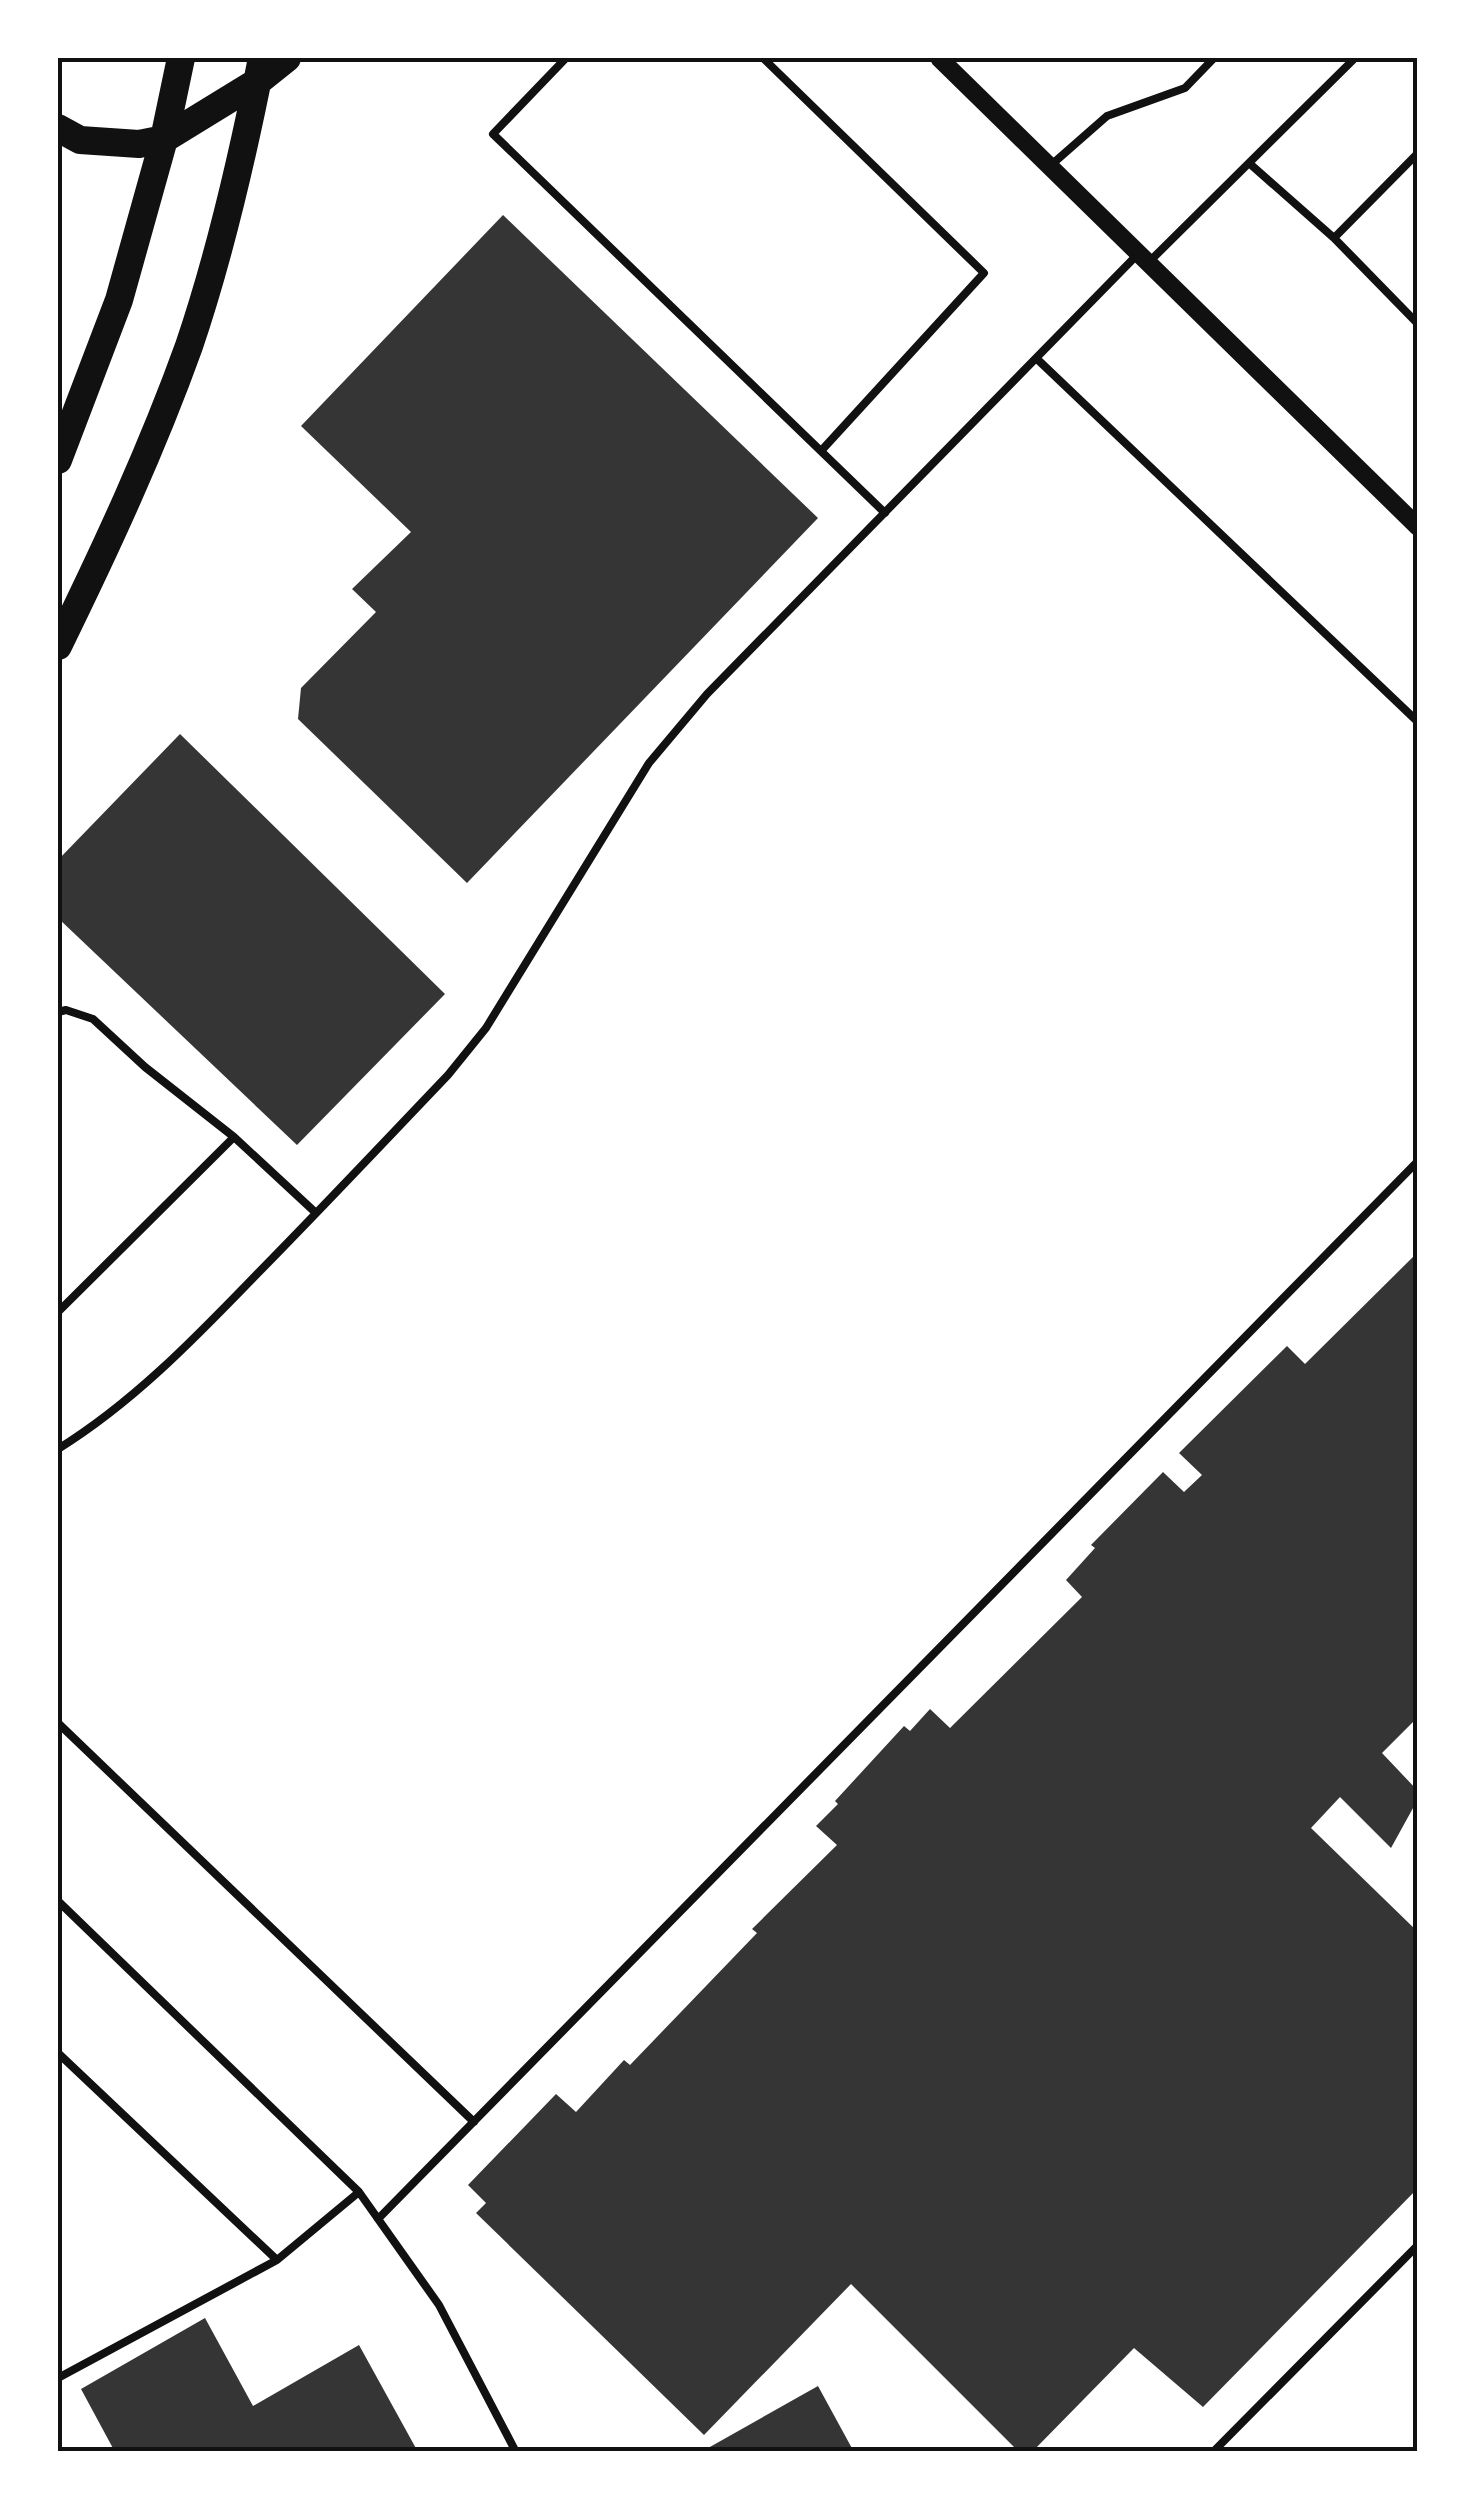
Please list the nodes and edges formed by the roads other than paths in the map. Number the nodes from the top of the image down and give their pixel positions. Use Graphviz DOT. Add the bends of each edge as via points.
graph roads {
  1 [pos="181,58"];
  2 [pos="287,58"];
  3 [pos="566,58"];
  4 [pos="763,58"];
  5 [pos="938,58"];
  6 [pos="1214,58"];
  7 [pos="1355,58"];
  8 [pos="259,70"];
  9 [pos="58,128"];
  10 [pos="164,139"];
  11 [pos="1418,153"];
  12 [pos="1249,163"];
  13 [pos="1049,166"];
  14 [pos="1334,238"];
  15 [pos="1143,258"];
  16 [pos="1418,324"];
  17 [pos="1036,358"];
  18 [pos="821,451"];
  19 [pos="58,460"];
  20 [pos="884,513"];
  21 [pos="1418,528"];
  22 [pos="58,646"];
  23 [pos="1418,722"];
  24 [pos="58,1012"];
  25 [pos="234,1137"];
  26 [pos="1418,1161"];
  27 [pos="316,1213"];
  28 [pos="58,1312"];
  29 [pos="58,1449"];
  30 [pos="58,1723"];
  31 [pos="59,1905"];
  32 [pos="58,2053"];
  33 [pos="474,2122"];
  34 [pos="360,2192"];
  35 [pos="378,2219"];
  36 [pos="1418,2245"];
  37 [pos="277,2260"];
  38 [pos="59,2376"];
  39 [pos="516,2452"];
  40 [pos="1213,2452"];
  1 -- 10 [label="highway"];
  2 -- 8 [label="highway"];
  3 -- 18 [label="lane" via="492,134"];
  4 -- 18 [label="lane" via="984,272"];
  5 -- 13 [label="street"];
  6 -- 13 [label="lane" via="1184,88 1107,116"];
  7 -- 12 [label="lane"];
  8 -- 10 [label="highway"];
  8 -- 22 [label="highway" via="189,344 128,500"];
  9 -- 10 [label="highway" via="80,140"];
  10 -- 19 [label="highway" via="119,300"];
  11 -- 14 [label="lane"];
  12 -- 14 [label="lane"];
  12 -- 15 [label="lane"];
  13 -- 15 [label="street"];
  14 -- 16 [label="lane"];
  15 -- 17 [label="lane"];
  15 -- 21 [label="street"];
  17 -- 20 [label="lane"];
  17 -- 23 [label="lane"];
  18 -- 20 [label="lane"];
  20 -- 27 [label="lane" via="649,763 486,1028"];
  24 -- 25 [label="lane" via="93,1019"];
  25 -- 27 [label="lane"];
  25 -- 28 [label="lane"];
  26 -- 33 [label="lane"];
  27 -- 29 [label="lane" via="181,1352"];
  30 -- 33 [label="lane"];
  31 -- 34 [label="lane"];
  32 -- 37 [label="lane"];
  33 -- 35 [label="lane"];
  34 -- 35 [label="lane"];
  34 -- 37 [label="lane"];
  35 -- 39 [label="lane" via="439,2304"];
  36 -- 40 [label="lane"];
  37 -- 38 [label="lane"];
}
